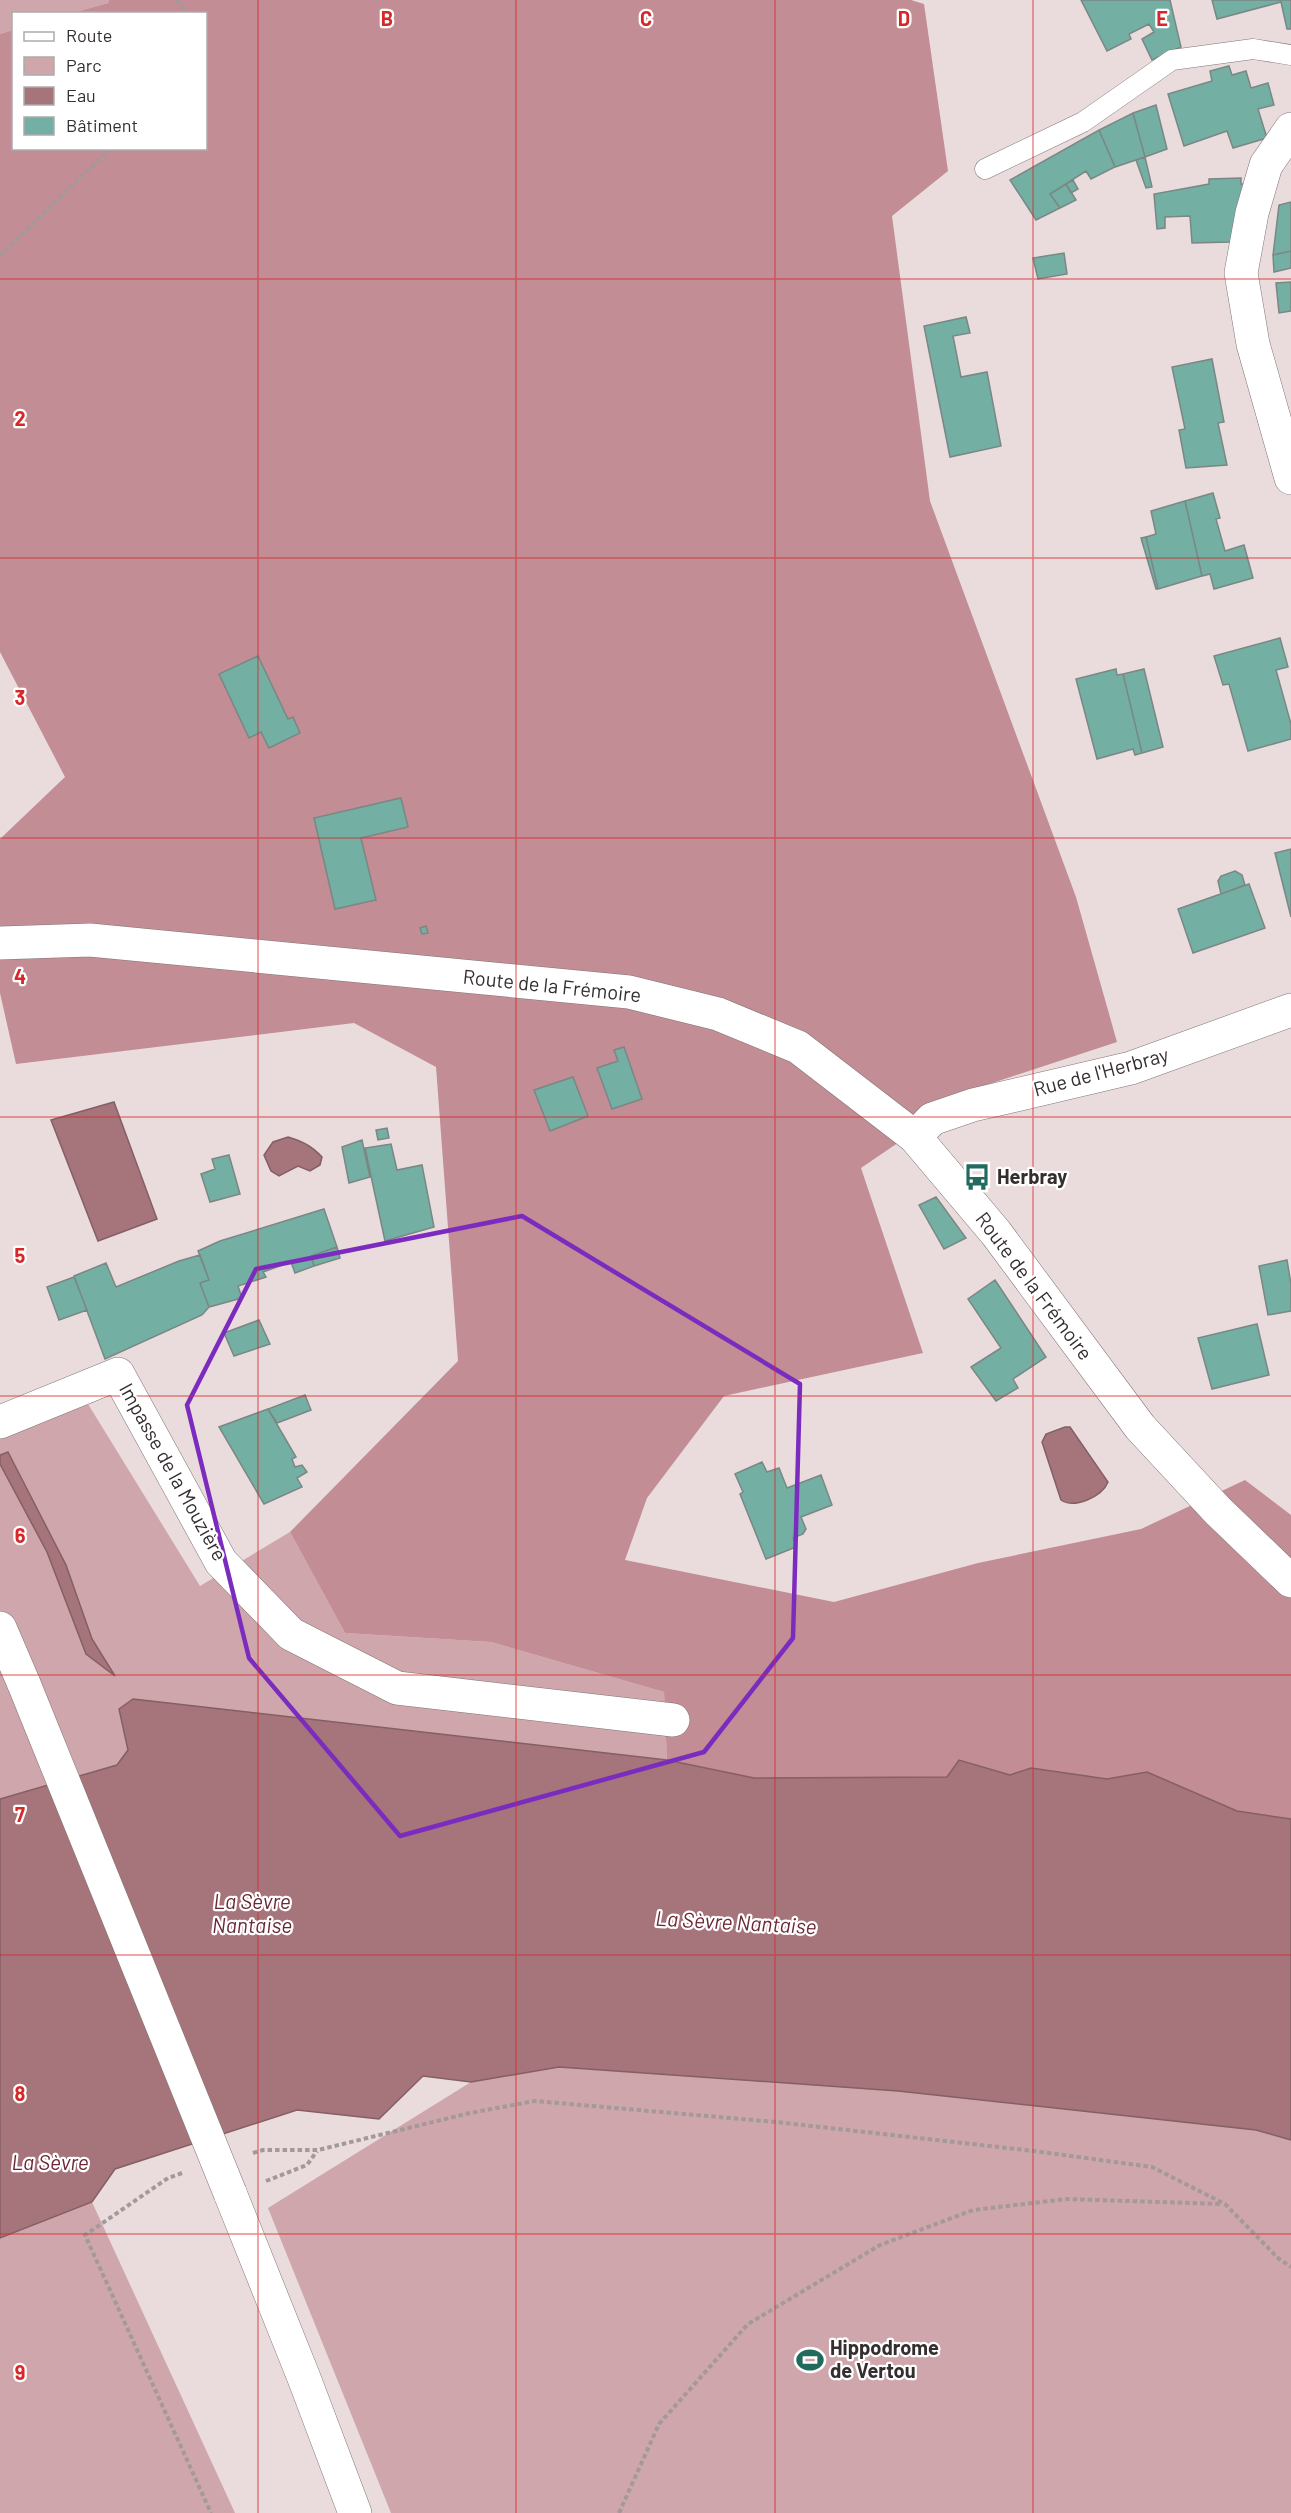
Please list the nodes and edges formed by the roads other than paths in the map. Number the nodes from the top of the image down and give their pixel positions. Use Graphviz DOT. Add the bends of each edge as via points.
graph roads {
  1 [pos="1291,55"];
  2 [pos="1291,129"];
  3 [pos="985,169"];
  4 [pos="1291,478"];
  5 [pos="0,943"];
  6 [pos="1291,1010"];
  7 [pos="915,1137"];
  8 [pos="0,1422"];
  9 [pos="1291,1581"];
  10 [pos="0,1628"];
  11 [pos="673,1720"];
  12 [pos="355,2513"];
  1 -- 3 [label="lane" via="1253,49 1172,60 1083,122"];
  2 -- 4 [label="street" via="1266,165 1241,273 1253,344"];
  5 -- 7 [label="street, Route de la Frémoire" via="90,940 629,992 718,1014 798,1047"];
  6 -- 7 [label="street, Rue de l'Herbray" via="1131,1068 973,1105 932,1119"];
  7 -- 9 [label="street, Route de la Frémoire" via="996,1233 1140,1427 1218,1511"];
  8 -- 11 [label="street, Impasse de la Mouzière" via="118,1374 221,1562 291,1634 397,1689"];
  10 -- 12 [label="street, bridge" via="230,2193"];
}
